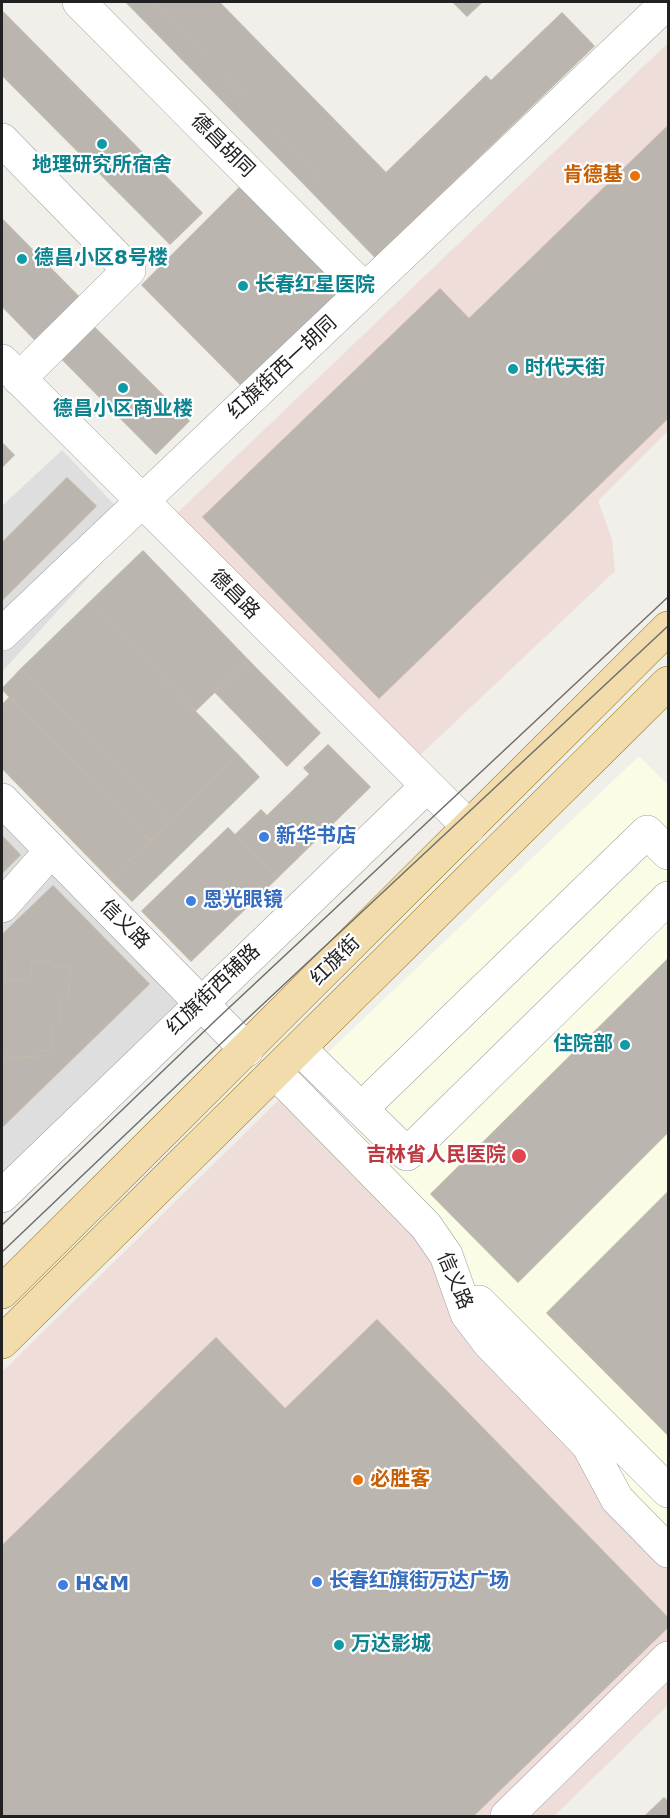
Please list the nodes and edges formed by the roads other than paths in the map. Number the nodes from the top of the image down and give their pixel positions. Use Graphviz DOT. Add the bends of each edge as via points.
graph roads {
  1 [pos="79,2"];
  2 [pos="668,2"];
  3 [pos="2,140"];
  4 [pos="365,290"];
  5 [pos="10,370"];
  6 [pos="140,502"];
  7 [pos="669,628"];
  8 [pos="2,634"];
  9 [pos="669,683"];
  10 [pos="427,786"];
  11 [pos="2,801"];
  12 [pos="469,827"];
  13 [pos="51,851"];
  14 [pos="669,853"];
  15 [pos="669,898"];
  16 [pos="2,906"];
  17 [pos="201,1003"];
  18 [pos="300,1049"];
  19 [pos="247,1050"];
  20 [pos="276,1072"];
  21 [pos="361,1109"];
  22 [pos="2,1196"];
  23 [pos="458,1287"];
  24 [pos="2,1292"];
  25 [pos="2,1342"];
  26 [pos="669,1491"];
  27 [pos="669,1551"];
  28 [pos="669,1658"];
  29 [pos="507,1816"];
  1 -- 4 [label="street, 德昌胡同"];
  2 -- 4 [label="street, 红旗街西一胡同"];
  3 -- 5 [label="street" via="129,270"];
  4 -- 6 [label="street, 红旗街西一胡同"];
  5 -- 6 [label="street, 德昌路"];
  6 -- 8 [label="street, 红旗街西一胡同"];
  6 -- 10 [label="street, 德昌路"];
  7 -- 12 [label="main road, 红旗街"];
  9 -- 18 [label="main road, 红旗街"];
  10 -- 12 [label="street, 德昌路"];
  10 -- 17 [label="street, 红旗街西辅路"];
  11 -- 13 [label="street, 信义路"];
  12 -- 19 [label="main road, 红旗街"];
  13 -- 16 [label="street"];
  13 -- 17 [label="street, 信义路"];
  14 -- 21 [label="street" via="647,832"];
  15 -- 21 [label="street" via="407,1154"];
  17 -- 19 [label="street, 信义路"];
  17 -- 22 [label="street, 红旗街西辅路"];
  18 -- 20 [label="main road, 红旗街"];
  18 -- 21 [label="street"];
  19 -- 24 [label="main road, 红旗街"];
  20 -- 23 [label="street, 信义路" via="426,1226 446,1255"];
  20 -- 25 [label="main road, 红旗街"];
  23 -- 26 [label="street" via="486,1307"];
  23 -- 27 [label="street, 信义路" via="467,1314 489,1343 588,1445 618,1499"];
  28 -- 29 [label="street"];
}
